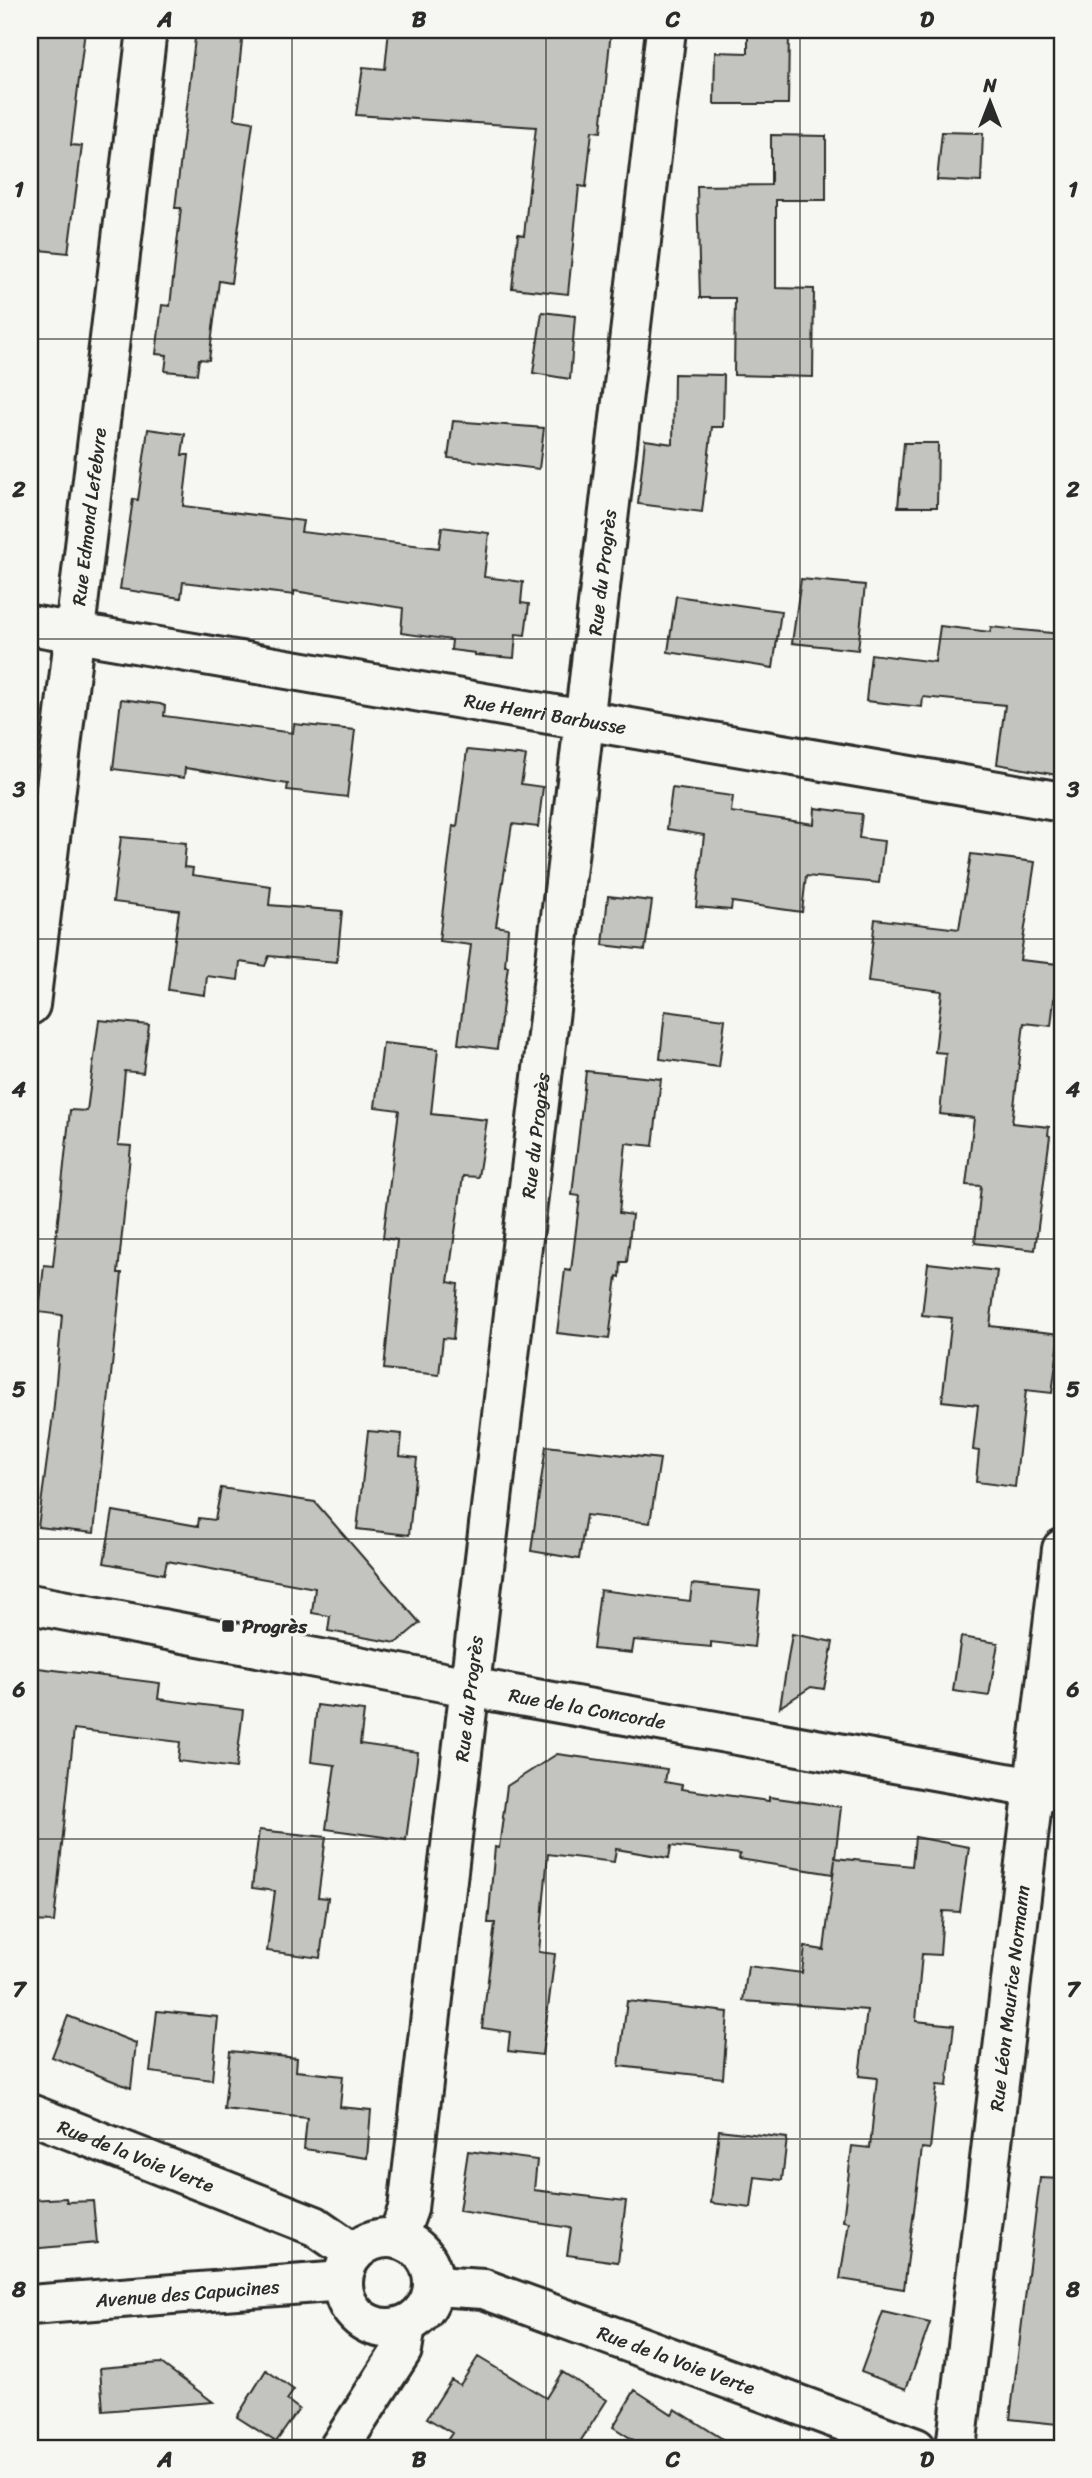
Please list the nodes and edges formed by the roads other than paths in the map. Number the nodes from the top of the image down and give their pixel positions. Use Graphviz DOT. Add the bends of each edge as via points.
graph roads {
  1 [pos="147,30"];
  2 [pos="666,30"];
  3 [pos="30,625"];
  4 [pos="75,632"];
  5 [pos="584,721"];
  6 [pos="1062,802"];
  7 [pos="30,1005"];
  8 [pos="1062,1549"];
  9 [pos="30,1604"];
  10 [pos="469,1687"];
  11 [pos="1047,1790"];
  12 [pos="30,2114"];
  13 [pos="397,2239"];
  14 [pos="348,2267"];
  15 [pos="433,2286"];
  16 [pos="30,2305"];
  17 [pos="406,2325"];
  18 [pos="867,2440"];
  19 [pos="342,2447"];
  20 [pos="916,2448"];
  21 [pos="956,2448"];
  1 -- 4 [label="street, Rue Edmond Lefebvre"];
  2 -- 5 [label="street, Rue du Progrès"];
  3 -- 4 [label="street, Rue Henri Barbusse"];
  4 -- 5 [label="street, Rue Henri Barbusse"];
  4 -- 7 [label="street, Rue Edmond Lefebvre"];
  5 -- 6 [label="street, Rue Henri Barbusse"];
  5 -- 10 [label="street, Rue du Progrès"];
  8 -- 11 [label="street, Rue Léon Maurice Normann"];
  9 -- 10 [label="street, Rue de la Concorde"];
  10 -- 11 [label="street, Rue de la Concorde"];
  10 -- 13 [label="street, Rue du Progrès" via="408,2208"];
  11 -- 21 [label="street, Rue Léon Maurice Normann"];
  12 -- 14 [label="street, Rue de la Voie Verte" via="314,2226"];
  13 -- 14 [label="street" via="374,2240"];
  13 -- 15 [label="street" via="416,2248 429,2265"];
  14 -- 16 [label="street, Avenue des Capucines"];
  14 -- 17 [label="street" via="346,2299 355,2314 369,2325"];
  15 -- 17 [label="street" via="420,2315"];
  15 -- 18 [label="street, Rue de la Voie Verte" via="484,2289"];
  17 -- 19 [label="street" via="402,2350"];
  18 -- 20 [label="street, Rue de la Voie Verte"];
}
